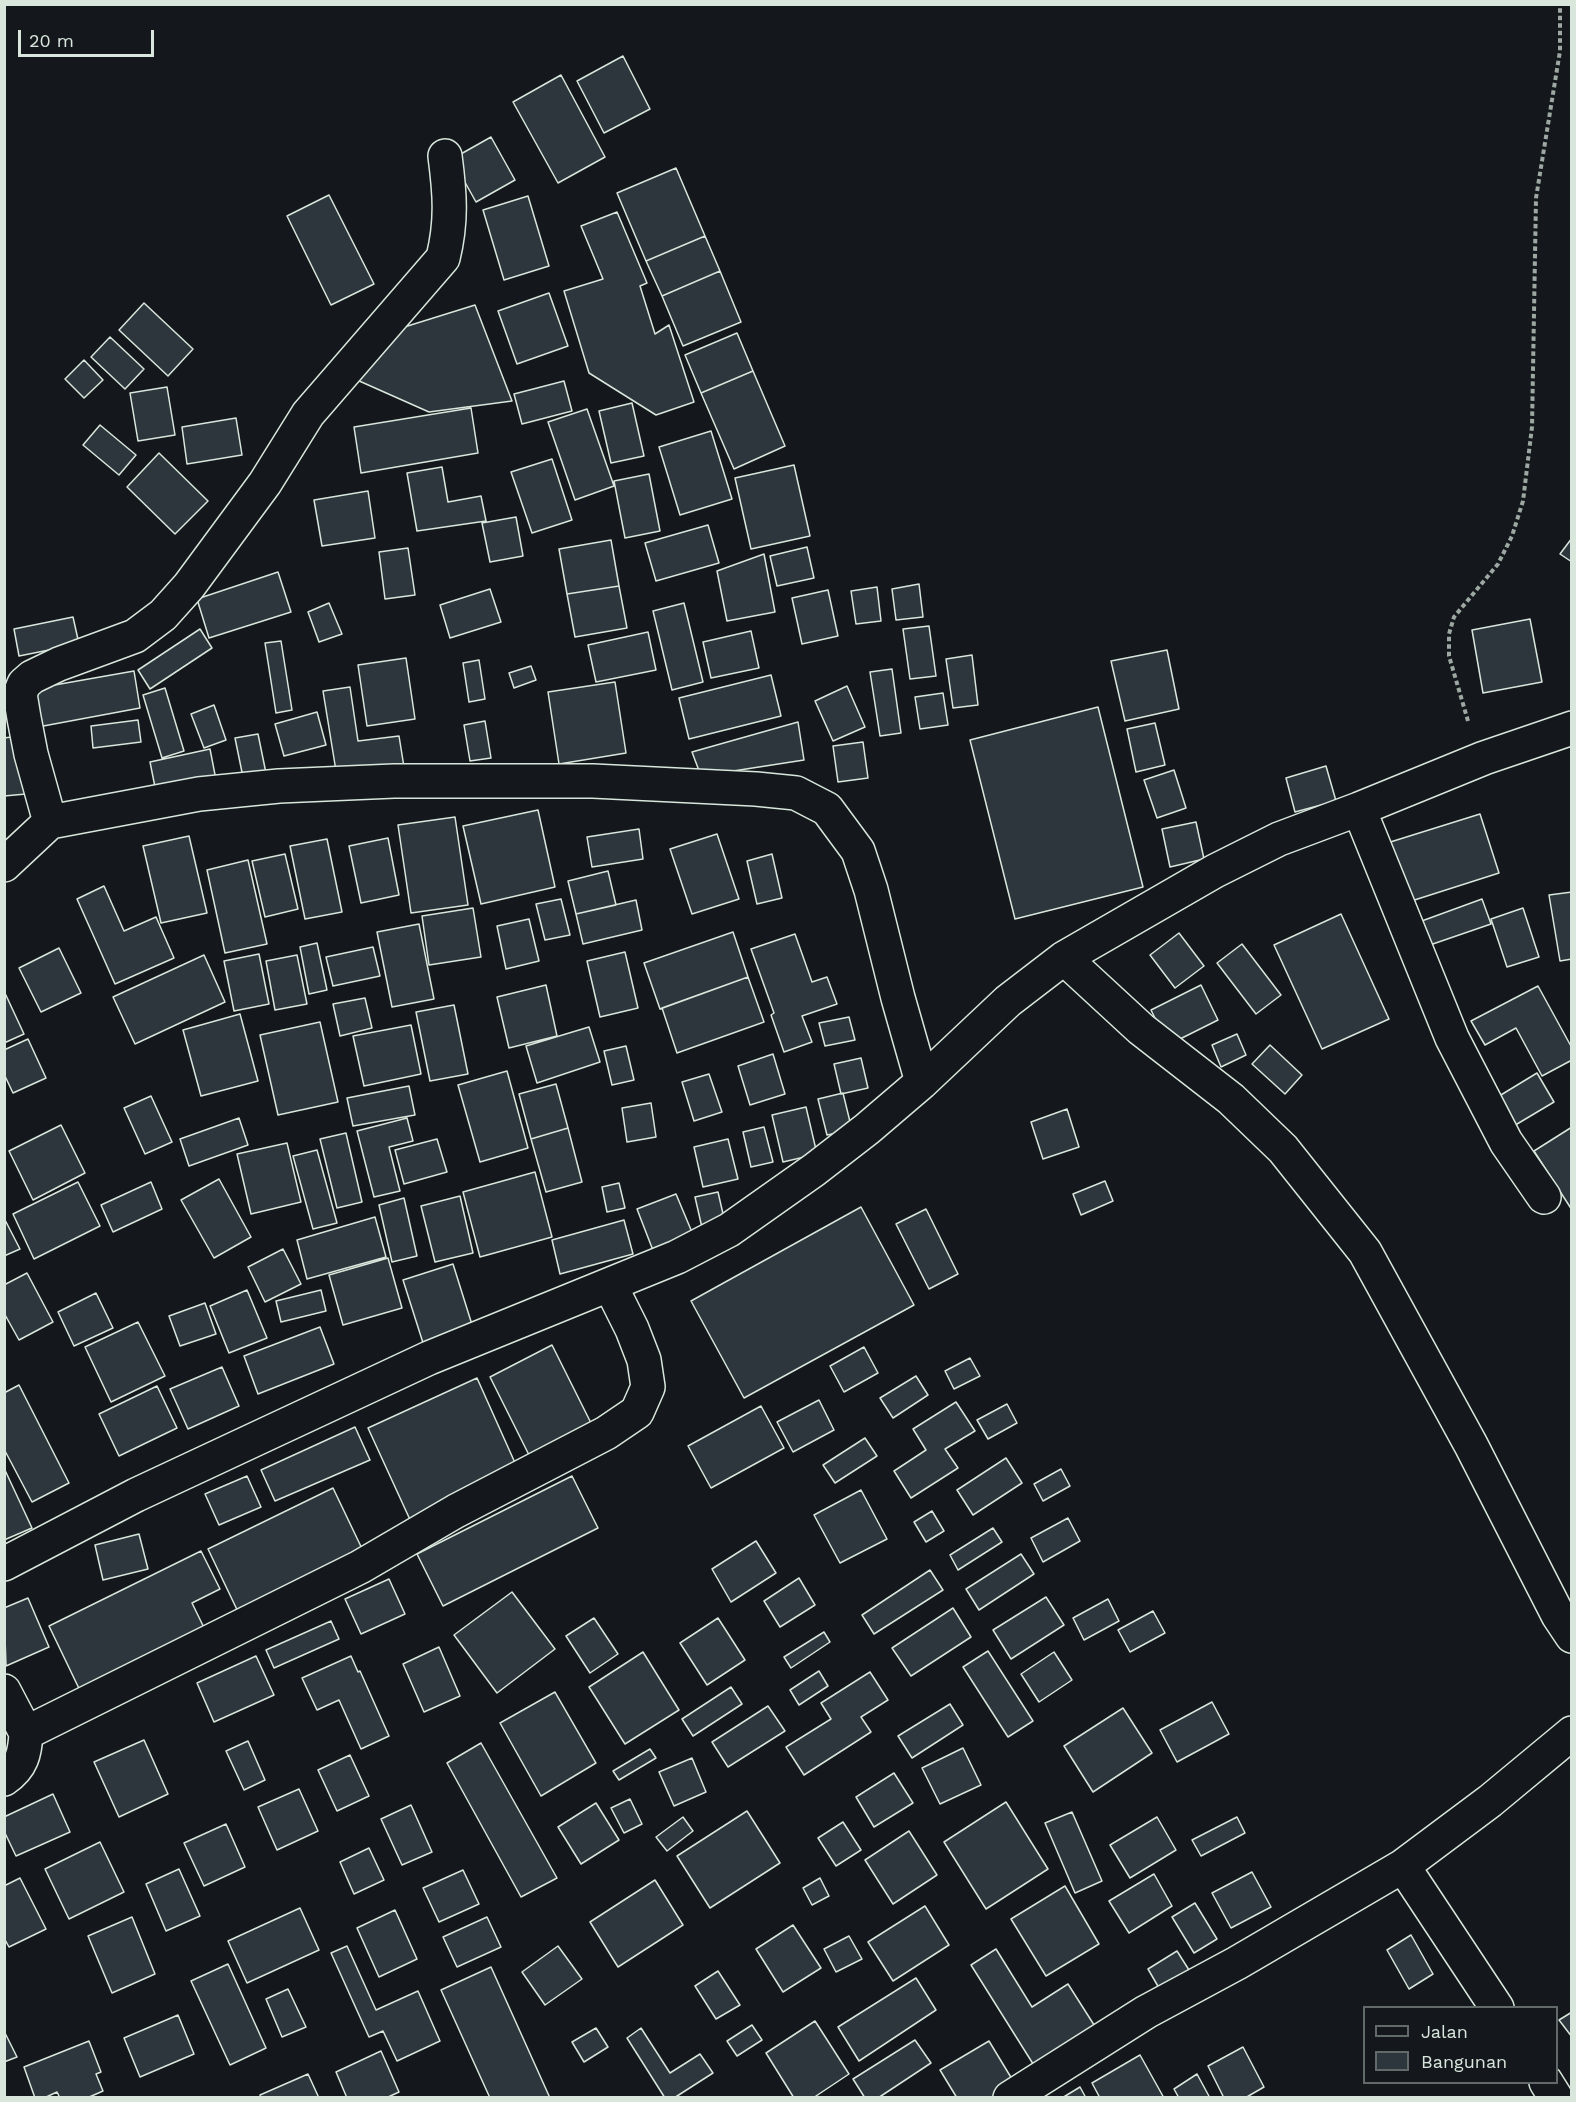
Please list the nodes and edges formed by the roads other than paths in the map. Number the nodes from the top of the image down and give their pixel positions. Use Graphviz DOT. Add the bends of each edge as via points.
graph roads {
  1 [pos="445,156"];
  2 [pos="1572,728"];
  3 [pos="1359,809"];
  4 [pos="50,822"];
  5 [pos="4,865"];
  6 [pos="1064,958"];
  7 [pos="922,1082"];
  8 [pos="1544,1197"];
  9 [pos="610,1285"];
  10 [pos="4,1564"];
  11 [pos="1572,1636"];
  12 [pos="4,1691"];
  13 [pos="26,1732"];
  14 [pos="1572,1733"];
  15 [pos="4,1779"];
  16 [pos="1403,1866"];
  17 [pos="1496,2006"];
  18 [pos="1547,2084"];
  19 [pos="1010,2097"];
  20 [pos="1556,2097"];
  1 -- 4 [label="street" via="449,233 442,258 308,414 265,483 189,586 163,615 135,636 59,664 24,684 20,694 24,718"];
  2 -- 3 [label="street" via="1484,758"];
  3 -- 6 [label="street" via="1280,838 1226,865"];
  3 -- 8 [label="street" via="1452,1038 1506,1142"];
  4 -- 5 [label="street"];
  4 -- 7 [label="street" via="199,794 394,781 593,781 796,793 826,809 858,851"];
  6 -- 7 [label="street" via="1008,1001"];
  6 -- 11 [label="street" via="1141,1029 1231,1099 1283,1149 1365,1252"];
  7 -- 9 [label="street" via="814,1170 729,1230"];
  9 -- 10 [label="street" via="429,1358 136,1495"];
  9 -- 13 [label="street" via="644,1360 648,1387 637,1412 606,1433 456,1511 360,1567"];
  12 -- 13 [label="street"];
  13 -- 15 [label="street" via="24,1755 14,1773"];
  14 -- 16 [label="street"];
  16 -- 17 [label="street"];
  16 -- 19 [label="street" via="1146,2012"];
  18 -- 20 [label="street"];
}
